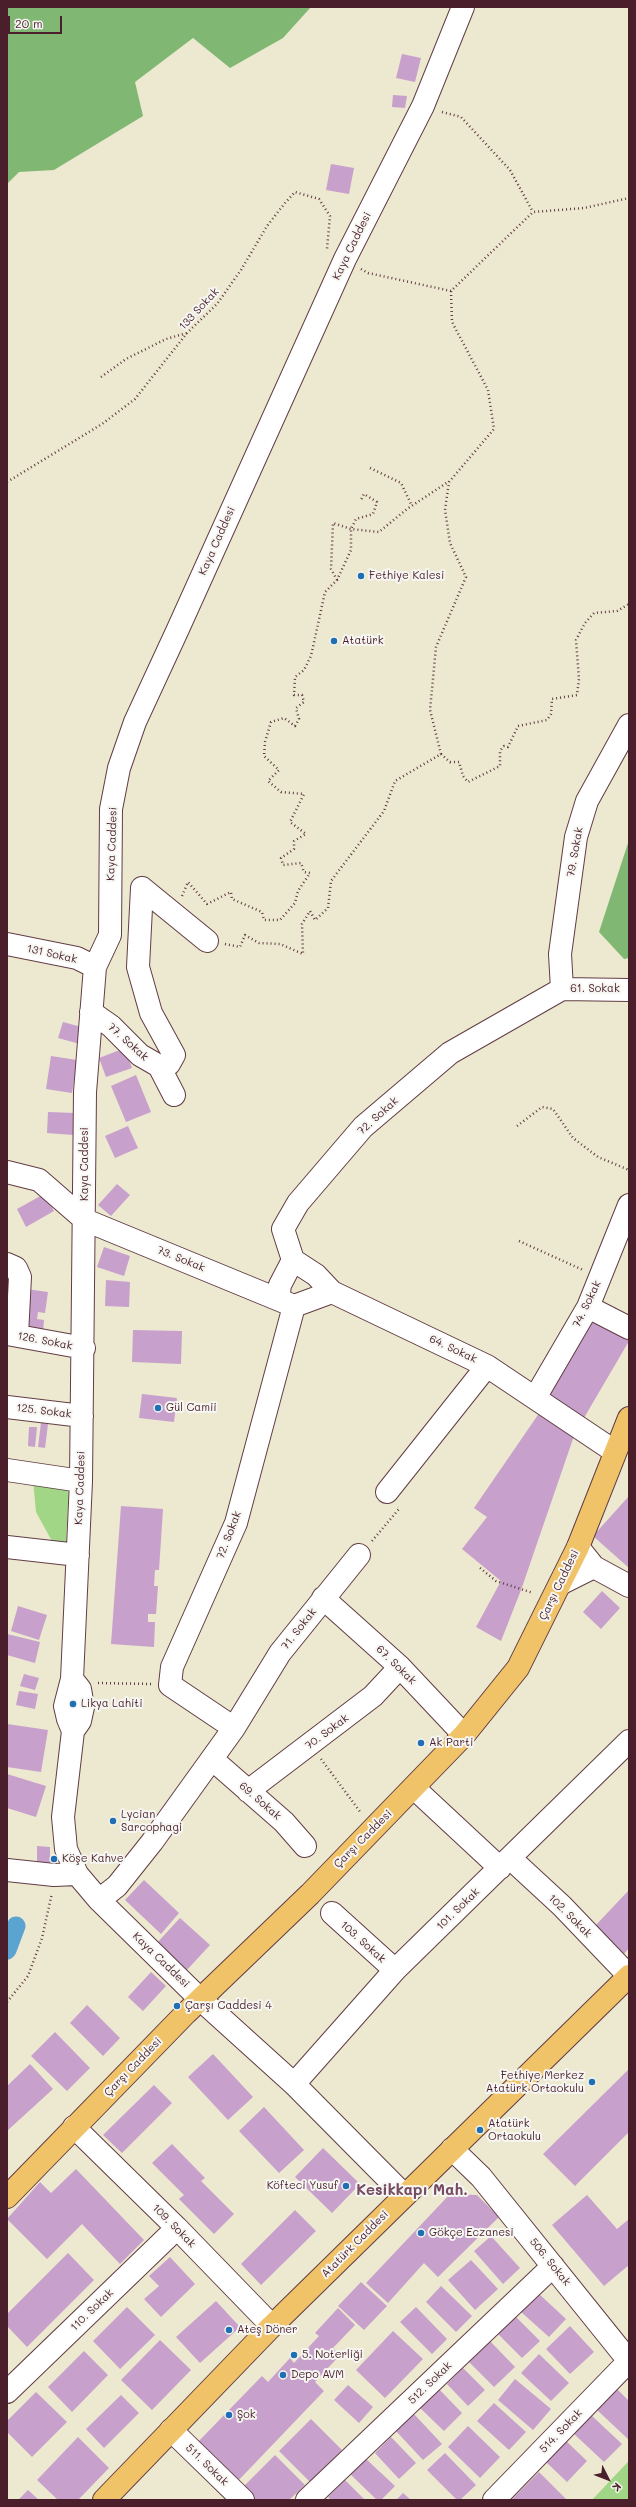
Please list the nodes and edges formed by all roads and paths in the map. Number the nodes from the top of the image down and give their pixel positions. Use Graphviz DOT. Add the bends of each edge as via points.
graph roads {
  1 [pos="463,7"];
  2 [pos="422,106"];
  3 [pos="629,198"];
  4 [pos="533,212"];
  5 [pos="336,255"];
  6 [pos="451,291"];
  7 [pos="187,333"];
  8 [pos="102,376"];
  9 [pos="370,468"];
  10 [pos="7,482"];
  11 [pos="449,482"];
  12 [pos="361,500"];
  13 [pos="412,506"];
  14 [pos="351,529"];
  15 [pos="337,580"];
  16 [pos="629,604"];
  17 [pos="629,725"];
  18 [pos="441,754"];
  19 [pos="179,918"];
  20 [pos="207,941"];
  21 [pos="7,944"];
  22 [pos="96,967"];
  23 [pos="562,989"];
  24 [pos="629,990"];
  25 [pos="91,1012"];
  26 [pos="159,1066"];
  27 [pos="174,1095"];
  28 [pos="517,1126"];
  29 [pos="629,1170"];
  30 [pos="7,1172"];
  31 [pos="629,1205"];
  32 [pos="85,1220"];
  33 [pos="519,1241"];
  34 [pos="293,1260"];
  35 [pos="12,1266"];
  36 [pos="600,1278"];
  37 [pos="332,1292"];
  38 [pos="286,1302"];
  39 [pos="588,1307"];
  40 [pos="629,1328"];
  41 [pos="12,1335"];
  42 [pos="84,1348"];
  43 [pos="487,1366"];
  44 [pos="535,1398"];
  45 [pos="7,1407"];
  46 [pos="82,1416"];
  47 [pos="629,1418"];
  48 [pos="614,1451"];
  49 [pos="7,1470"];
  50 [pos="81,1481"];
  51 [pos="387,1492"];
  52 [pos="7,1547"];
  53 [pos="578,1547"];
  54 [pos="78,1555"];
  55 [pos="359,1555"];
  56 [pos="594,1567"];
  57 [pos="480,1568"];
  58 [pos="560,1584"];
  59 [pos="629,1586"];
  60 [pos="521,1589"];
  61 [pos="323,1598"];
  62 [pos="400,1667"];
  63 [pos="96,1683"];
  64 [pos="170,1685"];
  65 [pos="234,1728"];
  66 [pos="464,1735"];
  67 [pos="629,1741"];
  68 [pos="311,1745"];
  69 [pos="212,1759"];
  70 [pos="414,1788"];
  71 [pos="248,1791"];
  72 [pos="373,1829"];
  73 [pos="305,1846"];
  74 [pos="505,1863"];
  75 [pos="7,1870"];
  76 [pos="77,1874"];
  77 [pos="54,1875"];
  78 [pos="99,1900"];
  79 [pos="332,1913"];
  80 [pos="395,1970"];
  81 [pos="629,1976"];
  82 [pos="200,1999"];
  83 [pos="7,2002"];
  84 [pos="294,2084"];
  85 [pos="74,2127"];
  86 [pos="452,2149"];
  87 [pos="404,2195"];
  88 [pos="7,2197"];
  89 [pos="177,2228"];
  90 [pos="553,2266"];
  91 [pos="272,2326"];
  92 [pos="629,2361"];
  93 [pos="7,2392"];
  94 [pos="171,2430"];
  95 [pos="104,2500"];
  96 [pos="243,2500"];
  97 [pos="307,2500"];
  98 [pos="494,2500"];
  1 -- 2 [label="street, Kaya Caddesi"];
  2 -- 4 [label="path" via="460,117 510,170"];
  2 -- 5 [label="street, Kaya Caddesi"];
  3 -- 4 [label="path" via="584,208"];
  4 -- 6 [label="path"];
  5 -- 6 [label="path" via="368,273"];
  5 -- 7 [label="path, 133 Sokak" via="330,216 319,199 296,192 267,226 217,304"];
  5 -- 22 [label="street, Kaya Caddesi" via="135,722 119,768 111,809 110,935"];
  6 -- 11 [label="path" via="452,322 488,390 494,430"];
  7 -- 8 [label="path" via="166,339 126,359"];
  7 -- 10 [label="path, 133 Sokak" via="135,399 102,424"];
  9 -- 13 [label="path" via="401,483"];
  11 -- 13 [label="path"];
  11 -- 18 [label="path" via="445,510 450,543 466,577 436,647 430,710"];
  12 -- 14 [label="path" via="364,494 377,502 374,514 356,519"];
  13 -- 14 [label="path" via="379,532"];
  14 -- 15 [label="path" via="351,550"];
  14 -- 15 [label="path" via="333,523 331,569"];
  15 -- 19 [label="path" via="325,592 311,656 304,670 295,677 294,695 302,695 304,702 296,708 299,719 295,726 284,718 271,722 265,742 264,756 279,770 268,781 281,792 304,794 290,822 306,834 294,841 294,849 281,858 283,865 301,863 304,872 310,873 298,891 294,903 280,920 264,920 262,912 232,899 231,892 207,904 188,882 182,896"];
  16 -- 18 [label="path" via="617,611 594,613 585,623 576,640 579,679 577,695 552,699 551,714 546,720 518,726 508,747 504,746 500,751 500,766 468,782 463,776 459,762 450,762"];
  17 -- 23 [label="street, 79. Sokak" via="587,802 576,837 560,954"];
  18 -- 20 [label="path" via="396,780 384,811 331,881 328,908 316,920 310,911 302,924 303,954 280,944 259,943 245,935 240,947"];
  19 -- 20 [label="street"];
  19 -- 26 [label="street" via="142,888 138,967 151,1013 174,1055 169,1064"];
  21 -- 22 [label="street, 131 Sokak" via="77,958"];
  22 -- 25 [label="street, Kaya Caddesi"];
  23 -- 24 [label="street, 61. Sokak"];
  23 -- 34 [label="street, 72. Sokak" via="450,1054 363,1127 298,1203 283,1230"];
  25 -- 26 [label="street, 77. Sokak" via="111,1026 140,1055"];
  25 -- 32 [label="street, Kaya Caddesi" via="85,1092"];
  26 -- 27 [label="street, 77. Sokak"];
  28 -- 29 [label="path" via="542,1107 553,1110 573,1138 598,1157"];
  30 -- 32 [label="street, 73. Sokak" via="38,1180"];
  31 -- 36 [label="street, 74. Sokak"];
  32 -- 38 [label="street, 73. Sokak"];
  32 -- 42 [label="street, Kaya Caddesi"];
  33 -- 36 [label="path"];
  34 -- 37 [label="street" via="316,1275"];
  34 -- 38 [label="street, 72. Sokak" via="280,1285"];
  35 -- 41 [label="street" via="20,1277"];
  36 -- 39 [label="street, 74. Sokak"];
  37 -- 38 [label="street"];
  37 -- 43 [label="street, 64. Sokak"];
  38 -- 64 [label="street, 72. Sokak" via="236,1523 172,1667"];
  39 -- 40 [label="street"];
  39 -- 44 [label="street, 74. Sokak"];
  41 -- 42 [label="street, 126. Sokak"];
  42 -- 46 [label="street, Kaya Caddesi"];
  43 -- 44 [label="street, 64. Sokak"];
  43 -- 51 [label="street"];
  44 -- 48 [label="street, 64. Sokak"];
  45 -- 46 [label="street, 125. Sokak"];
  46 -- 50 [label="street, Kaya Caddesi"];
  47 -- 48 [label="main road, Çarşı Caddesi"];
  48 -- 53 [label="main road, Çarşı Caddesi"];
  49 -- 50 [label="street"];
  50 -- 54 [label="street, Kaya Caddesi"];
  51 -- 55 [label="path" via="399,1509"];
  52 -- 54 [label="street"];
  53 -- 56 [label="street"];
  53 -- 58 [label="main road, Çarşı Caddesi"];
  54 -- 76 [label="street, Kaya Caddesi" via="72,1679 80,1689 83,1707 80,1721 73,1731 63,1817 66,1849"];
  55 -- 61 [label="street, 71. Sokak"];
  56 -- 58 [label="street"];
  56 -- 59 [label="street"];
  57 -- 60 [label="path" via="496,1581"];
  58 -- 66 [label="main road, Çarşı Caddesi" via="518,1668"];
  61 -- 62 [label="street, 67. Sokak"];
  61 -- 65 [label="street, 71. Sokak" via="280,1653"];
  62 -- 66 [label="street, 67. Sokak"];
  62 -- 68 [label="street, 70. Sokak" via="374,1696"];
  63 -- 64 [label="path"];
  64 -- 65 [label="street"];
  65 -- 69 [label="street, 71. Sokak"];
  66 -- 70 [label="main road, Çarşı Caddesi"];
  67 -- 74 [label="street, 101. Sokak"];
  68 -- 71 [label="street, 70. Sokak"];
  68 -- 72 [label="path"];
  69 -- 71 [label="street, 69. Sokak"];
  69 -- 78 [label="street, 71. Sokak" via="142,1855 117,1886"];
  70 -- 72 [label="main road, Çarşı Caddesi"];
  70 -- 74 [label="street, 102. Sokak"];
  71 -- 73 [label="street, 69. Sokak" via="284,1822"];
  72 -- 82 [label="main road, Çarşı Caddesi" via="310,1894"];
  74 -- 80 [label="street, 101. Sokak"];
  74 -- 81 [label="street, 102. Sokak" via="562,1906"];
  75 -- 77 [label="street"];
  76 -- 77 [label="street"];
  76 -- 78 [label="street, Kaya Caddesi"];
  77 -- 83 [label="path" via="53,1892 42,1938 28,1976"];
  78 -- 82 [label="street, Kaya Caddesi"];
  79 -- 80 [label="street, 103. Sokak"];
  80 -- 84 [label="street, 101. Sokak"];
  81 -- 86 [label="main road, Atatürk Caddesi"];
  82 -- 84 [label="street, Kaya Caddesi"];
  82 -- 85 [label="main road, Çarşı Caddesi"];
  84 -- 87 [label="street, Kaya Caddesi"];
  85 -- 88 [label="main road, Çarşı Caddesi"];
  85 -- 89 [label="street, 109. Sokak"];
  86 -- 87 [label="main road, Atatürk Caddesi"];
  86 -- 90 [label="street, 506. Sokak" via="482,2177"];
  87 -- 91 [label="main road, Atatürk Caddesi"];
  89 -- 91 [label="street, 109. Sokak"];
  89 -- 93 [label="street, 110. Sokak"];
  90 -- 92 [label="street, 506. Sokak"];
  90 -- 97 [label="street, 512. Sokak"];
  91 -- 94 [label="main road, Atatürk Caddesi"];
  92 -- 98 [label="street, 514. Sokak"];
  94 -- 95 [label="main road, Atatürk Caddesi"];
  94 -- 96 [label="street, 511. Sokak"];
}
